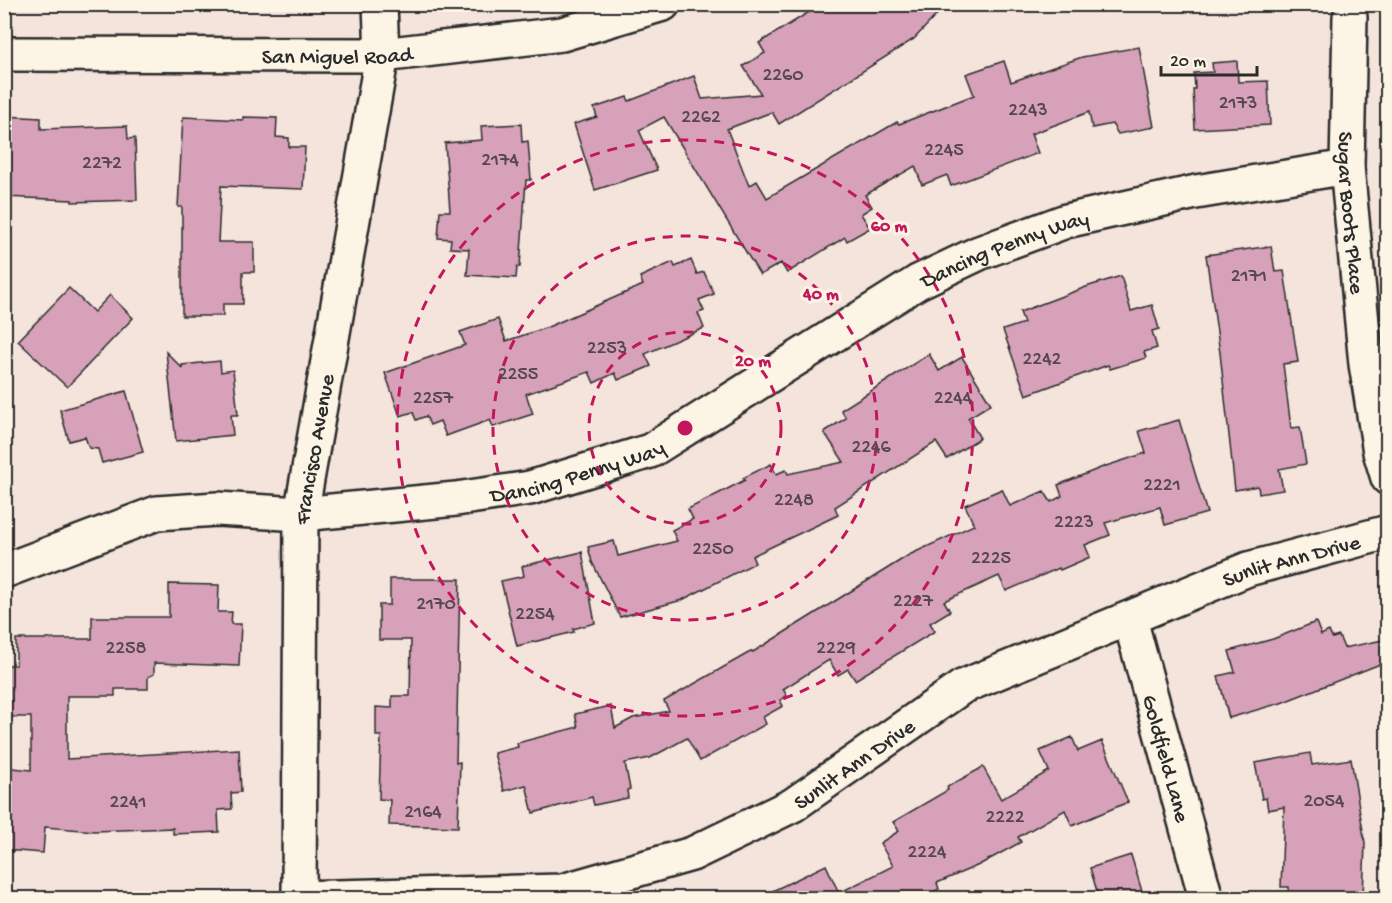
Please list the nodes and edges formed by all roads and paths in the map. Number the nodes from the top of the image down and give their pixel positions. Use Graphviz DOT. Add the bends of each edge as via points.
graph roads {
  1 [pos="380,4"];
  2 [pos="663,4"];
  3 [pos="1350,17"];
  4 [pos="4,54"];
  5 [pos="382,55"];
  6 [pos="1347,167"];
  7 [pos="1388,478"];
  8 [pos="301,514"];
  9 [pos="1388,532"];
  10 [pos="5,569"];
  11 [pos="1130,619"];
  12 [pos="298,898"];
  13 [pos="1206,898"];
  1 -- 5 [label="street, Francisco Avenue"];
  2 -- 5 [label="street, San Miguel Road" via="562,34"];
  3 -- 6 [label="street, Sugar Boots Place"];
  4 -- 5 [label="street, San Miguel Road"];
  5 -- 8 [label="street, Francisco Avenue"];
  6 -- 7 [label="street, Sugar Boots Place" via="1366,364"];
  6 -- 8 [label="street, Dancing Penny Way" via="1196,192 1066,221 979,253 918,282 650,451 530,488 456,500"];
  8 -- 10 [label="street, Dancing Penny Way" via="217,509 157,513"];
  8 -- 12 [label="street, Francisco Avenue"];
  9 -- 11 [label="street, Sunlit Ann Drive" via="1248,569"];
  11 -- 12 [label="street, Sunlit Ann Drive" via="963,687 793,805 692,854 562,891"];
  11 -- 13 [label="street, Goldfield Lane"];
}
